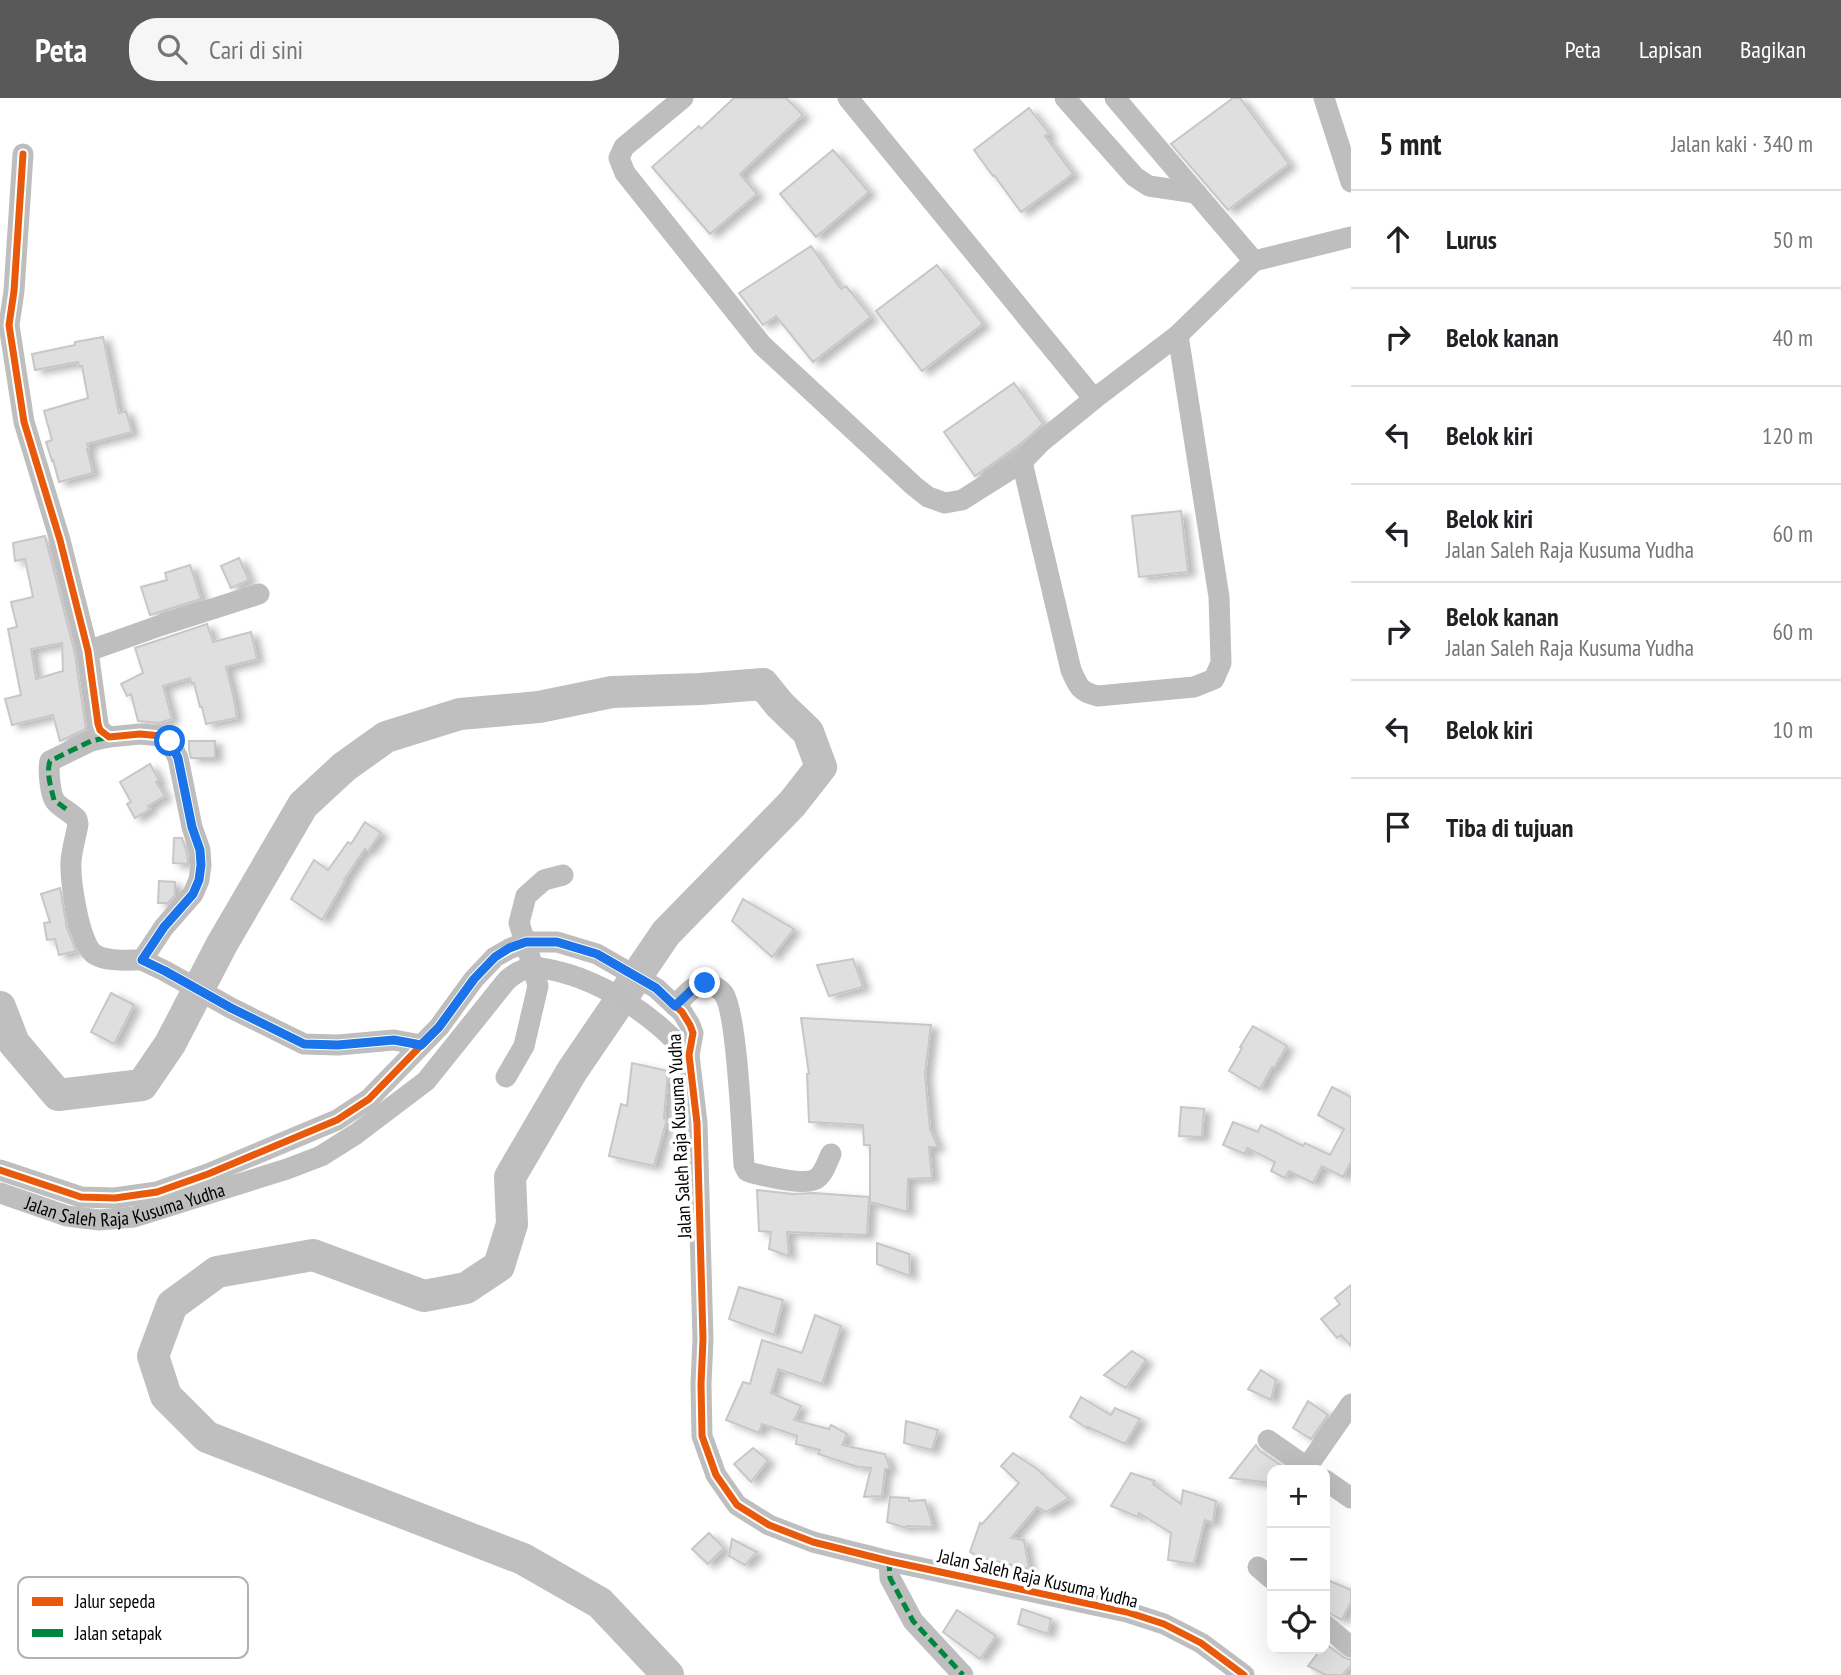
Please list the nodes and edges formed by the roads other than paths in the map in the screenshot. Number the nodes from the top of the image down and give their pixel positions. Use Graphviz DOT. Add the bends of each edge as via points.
graph roads {
  1 [pos="683,98"];
  2 [pos="848,98"];
  3 [pos="1065,98"];
  4 [pos="1115,98"];
  5 [pos="1324,98"];
  6 [pos="23,154"];
  7 [pos="1351,182"];
  8 [pos="1196,193"];
  9 [pos="1351,237"];
  10 [pos="1254,261"];
  11 [pos="4,324"];
  12 [pos="1178,335"];
  13 [pos="1094,399"];
  14 [pos="1022,462"];
  15 [pos="259,594"];
  16 [pos="88,651"];
  17 [pos="109,737"];
  18 [pos="563,875"];
  19 [pos="526,942"];
  20 [pos="142,960"];
  21 [pos="533,967"];
  22 [pos="675,1006"];
  23 [pos="421,1045"];
  24 [pos="689,1055"];
  25 [pos="506,1077"];
  26 [pos="831,1154"];
  27 [pos="0,1170"];
  28 [pos="0,1193"];
  29 [pos="1351,1404"];
  30 [pos="1268,1440"];
  31 [pos="1303,1465"];
  32 [pos="1312,1465"];
  33 [pos="1330,1483"];
  34 [pos="1351,1498"];
  35 [pos="889,1561"];
  36 [pos="1330,1630"];
  37 [pos="1351,1647"];
  38 [pos="963,1675"];
  39 [pos="1244,1675"];
  1 -- 14 [label="street" via="624,147 619,158 625,173 762,345 928,497 945,503 962,499"];
  2 -- 13 [label="street"];
  3 -- 8 [label="street" via="1135,177 1149,186"];
  4 -- 8 [label="street"];
  5 -- 7 [label="street"];
  6 -- 11 [label="street" via="14,291"];
  8 -- 10 [label="street"];
  9 -- 10 [label="street"];
  10 -- 12 [label="street"];
  11 -- 16 [label="street" via="24,422"];
  12 -- 13 [label="street"];
  12 -- 14 [label="street" via="1219,597 1221,663 1214,679 1194,687 1098,696 1078,687"];
  13 -- 14 [label="street"];
  15 -- 16 [label="street"];
  16 -- 17 [label="street" via="98,724"];
  17 -- 20 [label="street" via="140,734 170,741 200,850 199,880 193,894"];
  17 -- 20 [label="street" via="50,761 49,774 54,800 77,819 71,871 90,951 112,959"];
  18 -- 19 [label="street" via="544,880 526,896 519,923"];
  19 -- 21 [label="street"];
  19 -- 22 [label="street, Jalan Saleh Raja Kusuma Yudha" via="557,942 597,954 656,988"];
  19 -- 23 [label="street, Jalan Saleh Raja Kusuma Yudha" via="495,957"];
  20 -- 23 [label="street" via="304,1044 394,1040"];
  21 -- 24 [label="street, Jalan Saleh Raja Kusuma Yudha" via="587,980 635,1007"];
  21 -- 25 [label="street" via="538,986 524,1046"];
  21 -- 28 [label="street, Jalan Saleh Raja Kusuma Yudha" via="507,980 426,1080 321,1156 134,1217 99,1220 67,1216"];
  22 -- 24 [label="street, Jalan Saleh Raja Kusuma Yudha" via="693,1033"];
  22 -- 26 [label="street" via="705,983 724,993 733,1024 747,1171 804,1182 816,1179"];
  23 -- 27 [label="street, Jalan Saleh Raja Kusuma Yudha" via="369,1099 337,1120 157,1192 81,1197"];
  24 -- 35 [label="street, Jalan Saleh Raja Kusuma Yudha" via="697,1123 702,1436 716,1475 737,1505 769,1525 813,1542"];
  29 -- 32 [label="street"];
  30 -- 31 [label="street"];
  33 -- 34 [label="street"];
  35 -- 38 [label="street" via="890,1578 913,1621"];
  35 -- 39 [label="street, Jalan Saleh Raja Kusuma Yudha" via="1127,1612 1201,1643"];
  36 -- 37 [label="street"];
}
